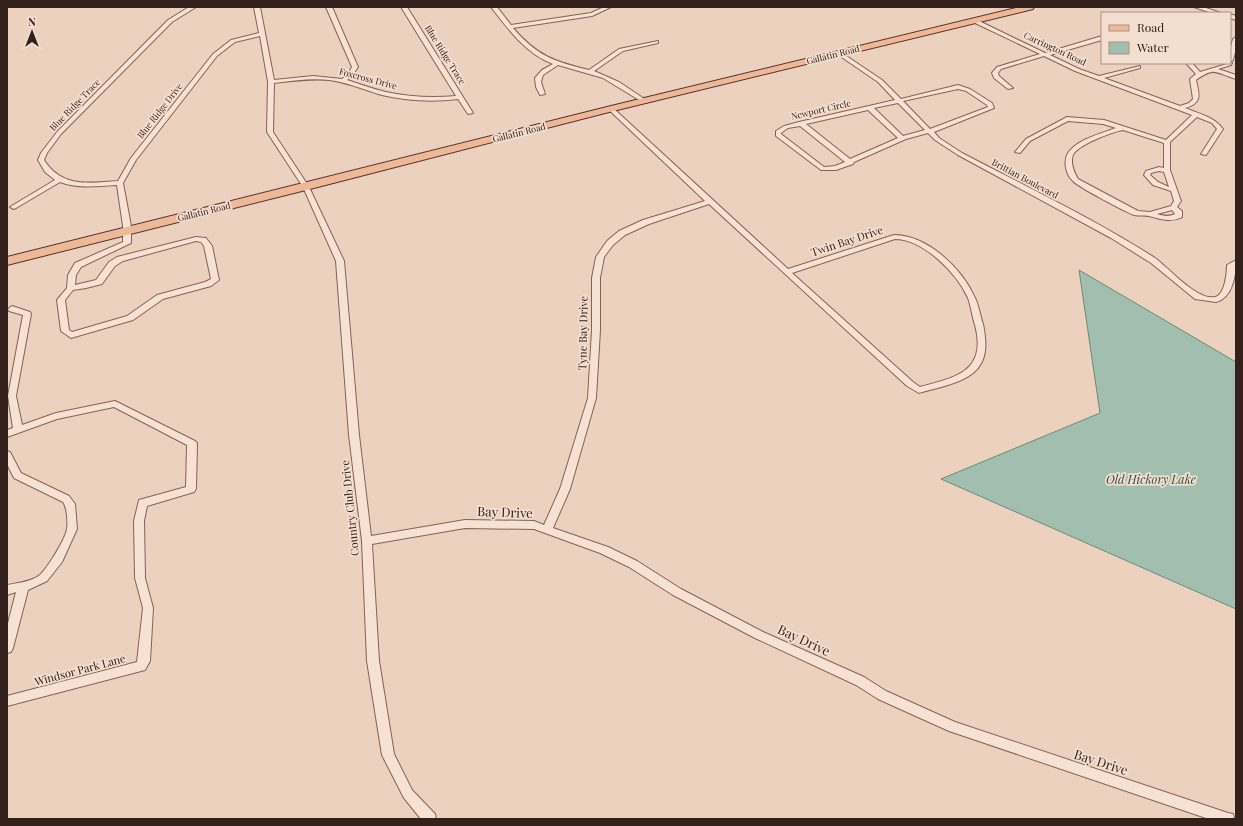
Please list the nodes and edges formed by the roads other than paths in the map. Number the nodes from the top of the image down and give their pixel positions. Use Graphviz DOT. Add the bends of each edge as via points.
graph roads {
  1 [pos="193,7"];
  2 [pos="257,7"];
  3 [pos="329,7"];
  4 [pos="404,7"];
  5 [pos="494,7"];
  6 [pos="608,7"];
  7 [pos="1030,7"];
  8 [pos="1197,7"];
  9 [pos="1214,12"];
  10 [pos="975,21"];
  11 [pos="510,27"];
  12 [pos="261,34"];
  13 [pos="1101,38"];
  14 [pos="1236,39"];
  15 [pos="656,42"];
  16 [pos="1231,52"];
  17 [pos="839,53"];
  18 [pos="1045,54"];
  19 [pos="559,63"];
  20 [pos="1190,64"];
  21 [pos="1224,64"];
  22 [pos="1228,64"];
  23 [pos="1138,67"];
  24 [pos="1234,68"];
  25 [pos="1212,69"];
  26 [pos="589,72"];
  27 [pos="1200,75"];
  28 [pos="1236,77"];
  29 [pos="1098,78"];
  30 [pos="343,81"];
  31 [pos="271,82"];
  32 [pos="1010,88"];
  33 [pos="542,94"];
  34 [pos="461,97"];
  35 [pos="646,102"];
  36 [pos="899,102"];
  37 [pos="870,108"];
  38 [pos="1180,108"];
  39 [pos="611,109"];
  40 [pos="470,113"];
  41 [pos="1197,114"];
  42 [pos="801,123"];
  43 [pos="1123,128"];
  44 [pos="930,131"];
  45 [pos="902,139"];
  46 [pos="1167,142"];
  47 [pos="1018,152"];
  48 [pos="1204,154"];
  49 [pos="851,163"];
  50 [pos="1167,170"];
  51 [pos="59,180"];
  52 [pos="120,183"];
  53 [pos="306,188"];
  54 [pos="1175,190"];
  55 [pos="711,201"];
  56 [pos="14,207"];
  57 [pos="128,231"];
  58 [pos="7,261"];
  59 [pos="1236,262"];
  60 [pos="787,272"];
  61 [pos="1233,272"];
  62 [pos="70,288"];
  63 [pos="12,309"];
  64 [pos="18,430"];
  65 [pos="7,434"];
  66 [pos="7,454"];
  67 [pos="547,530"];
  68 [pos="367,541"];
  69 [pos="23,587"];
  70 [pos="7,590"];
  71 [pos="7,648"];
  72 [pos="7,701"];
  73 [pos="430,819"];
  74 [pos="1228,819"];
  1 -- 51 [label="street, Blue Ridge Trace" via="170,21 59,132 41,160 45,169"];
  2 -- 12 [label="street, Country Club Drive"];
  3 -- 30 [label="street" via="355,67"];
  4 -- 34 [label="street, Blue Ridge Trace"];
  5 -- 11 [label="street"];
  6 -- 11 [label="street" via="592,14"];
  7 -- 10 [label="main road, Gallatin Road"];
  8 -- 9 [label="street"];
  10 -- 17 [label="main road, Gallatin Road"];
  10 -- 18 [label="street, Carrington Road"];
  11 -- 19 [label="street" via="538,55"];
  12 -- 31 [label="street, Country Club Drive"];
  12 -- 52 [label="street, Blue Ridge Drive" via="233,41 215,55 133,159"];
  13 -- 18 [label="street"];
  14 -- 16 [label="street"];
  15 -- 26 [label="street" via="621,50"];
  17 -- 35 [label="main road, Gallatin Road"];
  17 -- 36 [label="street, Brittian Boulevard" via="880,81"];
  18 -- 29 [label="street, Carrington Road"];
  18 -- 32 [label="street" via="999,68 995,73 996,77"];
  19 -- 26 [label="street"];
  19 -- 33 [label="street" via="540,72 537,78"];
  20 -- 27 [label="street"];
  21 -- 25 [label="street"];
  22 -- 24 [label="street"];
  23 -- 29 [label="street"];
  25 -- 27 [label="street"];
  25 -- 28 [label="street"];
  26 -- 35 [label="street" via="615,82"];
  27 -- 38 [label="street" via="1194,79 1195,102"];
  29 -- 38 [label="street, Carrington Road"];
  30 -- 31 [label="street, Foxcross Drive" via="304,78"];
  30 -- 34 [label="street, Foxcross Drive" via="390,95 417,99"];
  31 -- 53 [label="street, Country Club Drive" via="270,132"];
  34 -- 40 [label="street, Blue Ridge Trace"];
  35 -- 39 [label="main road, Gallatin Road"];
  36 -- 37 [label="street, Newport Circle"];
  36 -- 44 [label="street, Brittian Boulevard"];
  36 -- 44 [label="street, Newport Circle" via="958,88 968,90 990,104 991,108"];
  37 -- 42 [label="street, Newport Circle"];
  37 -- 45 [label="street"];
  38 -- 41 [label="street, Carrington Road"];
  39 -- 53 [label="main road, Gallatin Road"];
  39 -- 55 [label="street"];
  41 -- 46 [label="street"];
  41 -- 48 [label="street, Carrington Road" via="1214,122 1220,129"];
  42 -- 49 [label="street"];
  42 -- 49 [label="street, Newport Circle" via="786,127 778,132 778,135 823,169"];
  43 -- 46 [label="street"];
  43 -- 47 [label="street" via="1087,119 1067,119 1028,140"];
  43 -- 54 [label="street" via="1076,148 1070,155 1069,170 1075,180 1136,213 1168,219 1179,215 1173,207 1178,201"];
  44 -- 45 [label="street, Newport Circle"];
  44 -- 61 [label="street, Brittian Boulevard" via="937,139 960,154 1114,236 1154,261 1198,297 1216,300 1224,296"];
  45 -- 49 [label="street, Newport Circle"];
  46 -- 50 [label="street"];
  50 -- 54 [label="street"];
  50 -- 54 [label="street" via="1152,170 1147,175 1158,186"];
  51 -- 52 [label="street" via="80,184"];
  51 -- 56 [label="street"];
  52 -- 57 [label="street"];
  53 -- 57 [label="main road, Gallatin Road"];
  53 -- 68 [label="street, Country Club Drive" via="340,261 354,435"];
  55 -- 60 [label="street"];
  55 -- 67 [label="street, Tyne Bay Drive" via="646,222 622,233 610,243 600,257 596,278 592,398 565,489"];
  57 -- 58 [label="main road, Gallatin Road"];
  57 -- 62 [label="street" via="127,243 78,265 72,275"];
  59 -- 61 [label="street" via="1231,264"];
  60 -- 60 [label="street, Twin Bay Drive" via="894,237 919,243 949,266 970,293 982,335 981,350 974,367 956,379 919,390"];
  62 -- 62 [label="street" via="99,282 112,264 120,259 196,239 203,240 208,246 215,280 160,297 130,318 71,335 65,331 61,300"];
  63 -- 64 [label="street" via="27,314 12,396"];
  64 -- 65 [label="street, Windsor Park Lane"];
  64 -- 72 [label="street, Windsor Park Lane" via="56,416 115,404 192,443 192,480 191,489 142,503 139,521 140,578 148,608 144,661 141,666"];
  66 -- 69 [label="street" via="17,475 66,499 70,504 72,529 58,559 43,578"];
  67 -- 68 [label="street, Bay Drive" via="534,525 465,524"];
  67 -- 74 [label="street, Bay Drive" via="611,553 759,635 953,727"];
  68 -- 73 [label="street, Country Club Drive" via="373,661 388,755 408,794"];
  69 -- 70 [label="street"];
  69 -- 71 [label="street"];
}
